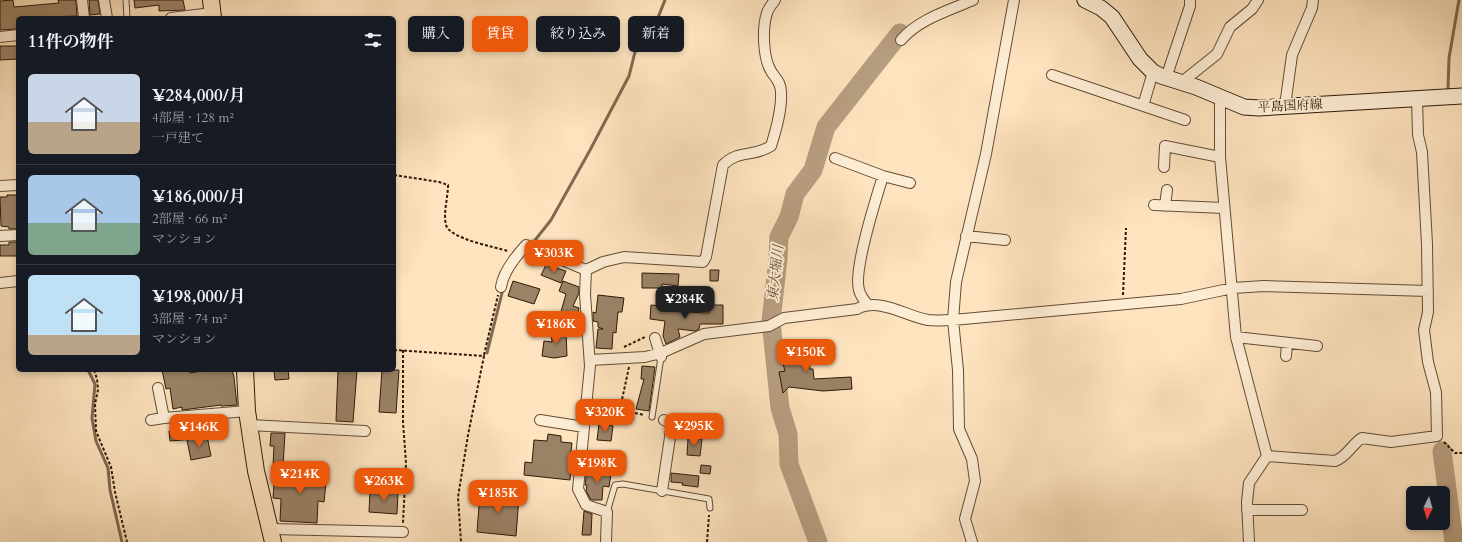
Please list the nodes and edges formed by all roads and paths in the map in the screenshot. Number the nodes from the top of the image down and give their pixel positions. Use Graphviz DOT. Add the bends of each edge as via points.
graph roads {
  1 [pos="82,0"];
  2 [pos="104,0"];
  3 [pos="126,0"];
  4 [pos="775,0"];
  5 [pos="973,0"];
  6 [pos="1014,0"];
  7 [pos="1085,0"];
  8 [pos="1190,0"];
  9 [pos="1258,0"];
  10 [pos="1313,0"];
  11 [pos="210,11"];
  12 [pos="84,16"];
  13 [pos="108,16"];
  14 [pos="127,16"];
  15 [pos="182,16"];
  16 [pos="16,36"];
  17 [pos="0,37"];
  18 [pos="901,40"];
  19 [pos="1052,75"];
  20 [pos="1160,75"];
  21 [pos="1182,82"];
  22 [pos="1220,96"];
  23 [pos="1462,96"];
  24 [pos="1418,98"];
  25 [pos="1143,106"];
  26 [pos="1285,106"];
  27 [pos="1185,120"];
  28 [pos="1220,157"];
  29 [pos="835,158"];
  30 [pos="1164,167"];
  31 [pos="396,175"];
  32 [pos="883,176"];
  33 [pos="910,183"];
  34 [pos="16,185"];
  35 [pos="0,186"];
  36 [pos="1166,190"];
  37 [pos="1154,205"];
  38 [pos="1165,206"];
  39 [pos="1224,208"];
  40 [pos="1126,228"];
  41 [pos="16,235"];
  42 [pos="0,236"];
  43 [pos="966,236"];
  44 [pos="1004,240"];
  45 [pos="518,254"];
  46 [pos="586,270"];
  47 [pos="16,281"];
  48 [pos="0,283"];
  49 [pos="501,287"];
  50 [pos="1233,288"];
  51 [pos="1428,291"];
  52 [pos="867,304"];
  53 [pos="1123,305"];
  54 [pos="953,320"];
  55 [pos="1236,337"];
  56 [pos="654,338"];
  57 [pos="1287,343"];
  58 [pos="1317,346"];
  59 [pos="396,350"];
  60 [pos="403,350"];
  61 [pos="661,355"];
  62 [pos="484,356"];
  63 [pos="1286,356"];
  64 [pos="613,357"];
  65 [pos="590,360"];
  66 [pos="629,360"];
  67 [pos="95,372"];
  68 [pos="245,372"];
  69 [pos="158,388"];
  70 [pos="590,402"];
  71 [pos="620,409"];
  72 [pos="652,417"];
  73 [pos="164,418"];
  74 [pos="248,418"];
  75 [pos="151,420"];
  76 [pos="540,420"];
  77 [pos="664,420"];
  78 [pos="584,427"];
  79 [pos="365,431"];
  80 [pos="1437,436"];
  81 [pos="1462,453"];
  82 [pos="1267,456"];
  83 [pos="662,491"];
  84 [pos="710,508"];
  85 [pos="1248,510"];
  86 [pos="1302,510"];
  87 [pos="607,512"];
  88 [pos="403,532"];
  89 [pos="272,535"];
  90 [pos="128,542"];
  91 [pos="460,542"];
  92 [pos="606,542"];
  93 [pos="707,542"];
  94 [pos="972,542"];
  95 [pos="1249,542"];
  1 -- 12 [label="street"];
  2 -- 13 [label="street"];
  3 -- 14 [label="lane"];
  4 -- 46 [label="street" via="767,13 764,40 765,56 770,70 778,80 781,92 777,126 771,146 762,152 732,157 724,165 703,262 624,258 603,262"];
  5 -- 18 [label="street" via="932,17 910,30"];
  6 -- 43 [label="street" via="986,154"];
  7 -- 20 [label="main road" via="1112,17 1140,59"];
  8 -- 20 [label="street" via="1190,6"];
  9 -- 21 [label="street" via="1252,9 1230,27 1217,54"];
  10 -- 26 [label="street" via="1292,55"];
  11 -- 15 [label="street"];
  16 -- 17 [label="street"];
  19 -- 25 [label="street"];
  20 -- 21 [label="main road, 平島国府線"];
  20 -- 25 [label="street"];
  21 -- 22 [label="main road, 平島国府線"];
  22 -- 26 [label="main road, 平島国府線" via="1244,107"];
  22 -- 28 [label="street"];
  23 -- 24 [label="main road, 平島国府線"];
  24 -- 26 [label="main road, 平島国府線"];
  24 -- 51 [label="street"];
  25 -- 27 [label="street"];
  28 -- 30 [label="street" via="1165,146"];
  28 -- 39 [label="street"];
  29 -- 32 [label="street"];
  31 -- 45 [label="path" via="448,185 445,220 447,228 452,233"];
  32 -- 33 [label="street"];
  32 -- 52 [label="street" via="863,250 859,277 859,290"];
  34 -- 35 [label="street"];
  36 -- 38 [label="street"];
  37 -- 38 [label="street"];
  38 -- 39 [label="street"];
  39 -- 50 [label="street" via="1230,281"];
  40 -- 53 [label="path"];
  41 -- 42 [label="street"];
  43 -- 44 [label="street"];
  43 -- 54 [label="street" via="956,282"];
  45 -- 46 [label="street" via="526,245"];
  45 -- 49 [label="street"];
  46 -- 65 [label="street" via="584,294"];
  47 -- 48 [label="street"];
  49 -- 62 [label="path"];
  50 -- 51 [label="street" via="1264,286"];
  50 -- 53 [label="street" via="1181,299"];
  50 -- 55 [label="street"];
  51 -- 80 [label="street" via="1428,312 1424,330 1428,362 1436,392"];
  52 -- 54 [label="street" via="898,310 928,320"];
  52 -- 61 [label="street" via="856,309 784,318 771,326 704,334"];
  53 -- 54 [label="street"];
  54 -- 94 [label="street" via="958,370 959,429 972,459 975,475 966,519"];
  55 -- 57 [label="street"];
  55 -- 82 [label="street"];
  56 -- 61 [label="street"];
  56 -- 64 [label="path" via="642,337"];
  57 -- 58 [label="street"];
  57 -- 63 [label="street"];
  59 -- 60 [label="path"];
  60 -- 62 [label="path"];
  60 -- 88 [label="path" via="406,463"];
  61 -- 66 [label="street"];
  61 -- 72 [label="lane"];
  62 -- 91 [label="path" via="458,497"];
  64 -- 65 [label="street"];
  64 -- 66 [label="street"];
  65 -- 70 [label="street"];
  66 -- 71 [label="path"];
  67 -- 90 [label="path" via="98,390 95,404 96,431 111,466"];
  68 -- 74 [label="main road"];
  69 -- 73 [label="street"];
  70 -- 71 [label="path"];
  70 -- 78 [label="street"];
  71 -- 72 [label="path"];
  73 -- 74 [label="street"];
  73 -- 75 [label="street"];
  74 -- 79 [label="street"];
  74 -- 89 [label="main road" via="256,471"];
  76 -- 78 [label="street"];
  77 -- 83 [label="street" via="672,424"];
  78 -- 87 [label="street" via="578,489 586,505"];
  80 -- 81 [label="path" via="1455,453"];
  80 -- 82 [label="street" via="1391,442 1362,438 1353,443 1343,458 1335,461"];
  82 -- 85 [label="street" via="1249,483"];
  83 -- 84 [label="lane" via="709,499"];
  83 -- 87 [label="lane" via="623,484 615,485"];
  84 -- 93 [label="path"];
  85 -- 86 [label="street"];
  85 -- 95 [label="street"];
  87 -- 92 [label="street"];
  88 -- 89 [label="street"];
}
